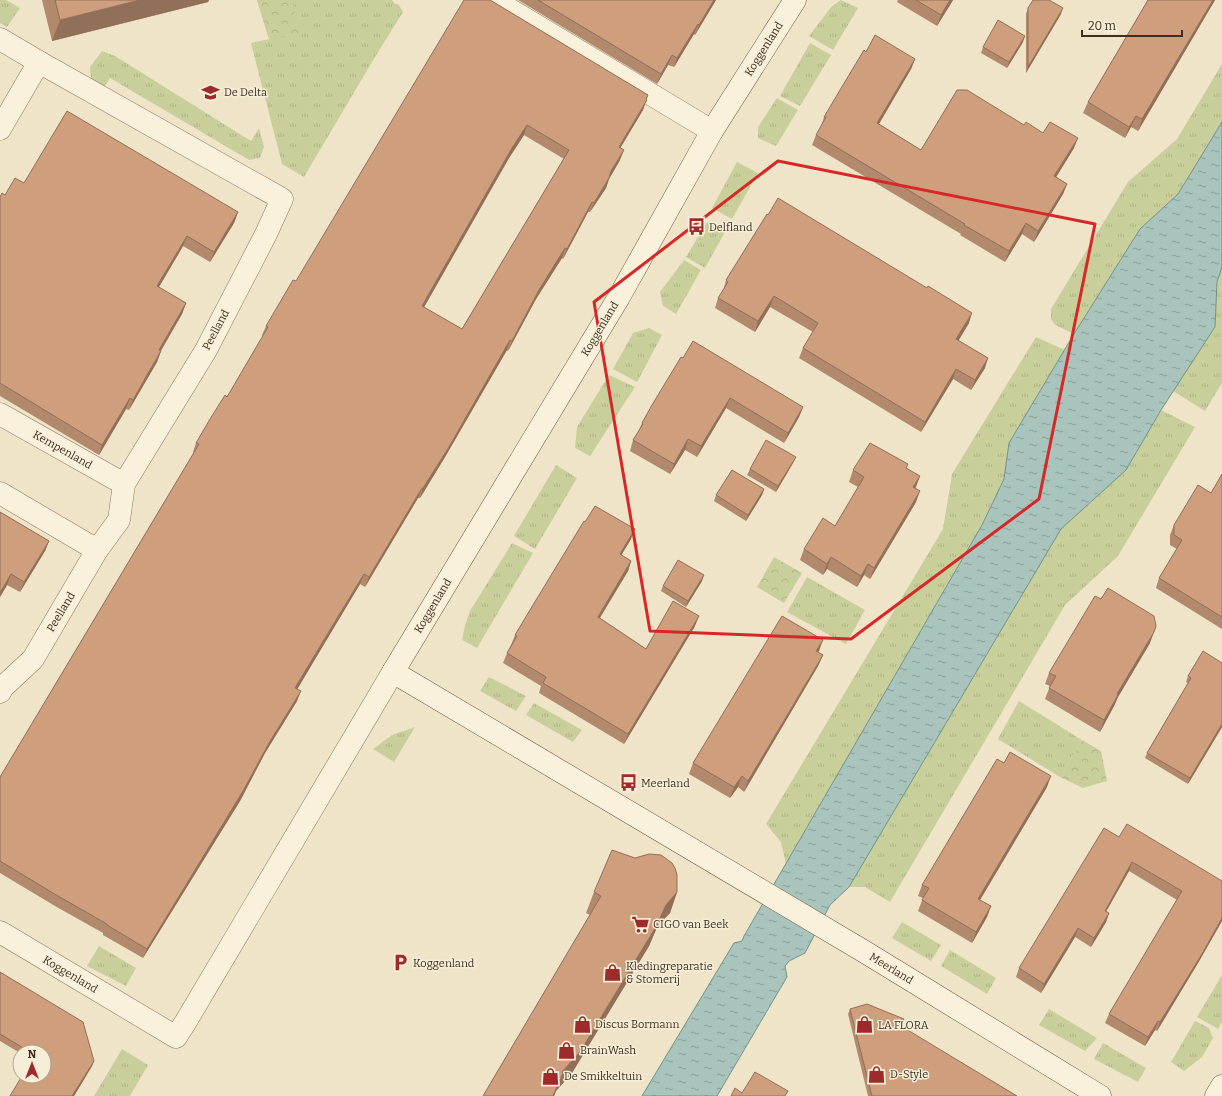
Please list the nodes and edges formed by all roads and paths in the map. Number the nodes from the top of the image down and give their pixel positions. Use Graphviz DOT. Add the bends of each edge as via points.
graph roads {
  1 [pos="494,0"];
  2 [pos="795,0"];
  3 [pos="0,39"];
  4 [pos="39,62"];
  5 [pos="0,129"];
  6 [pos="712,131"];
  7 [pos="0,414"];
  8 [pos="124,484"];
  9 [pos="0,493"];
  10 [pos="97,550"];
  11 [pos="393,672"];
  12 [pos="0,692"];
  13 [pos="0,932"];
  14 [pos="1222,1086"];
  15 [pos="1100,1096"];
  16 [pos="1216,1096"];
  1 -- 6 [label="street"];
  2 -- 6 [label="street, Koggenland"];
  3 -- 4 [label="street, Peelland"];
  4 -- 5 [label="street"];
  4 -- 8 [label="street, Peelland" via="282,199 206,350"];
  6 -- 11 [label="street, Koggenland" via="619,297"];
  7 -- 8 [label="street, Kempenland"];
  8 -- 10 [label="street, Peelland" via="119,520"];
  9 -- 10 [label="street"];
  10 -- 12 [label="street, Peelland" via="33,659"];
  11 -- 13 [label="street, Koggenland" via="176,1037"];
  11 -- 15 [label="street, Meerland" via="865,952"];
  14 -- 16 [label="street"];
}
